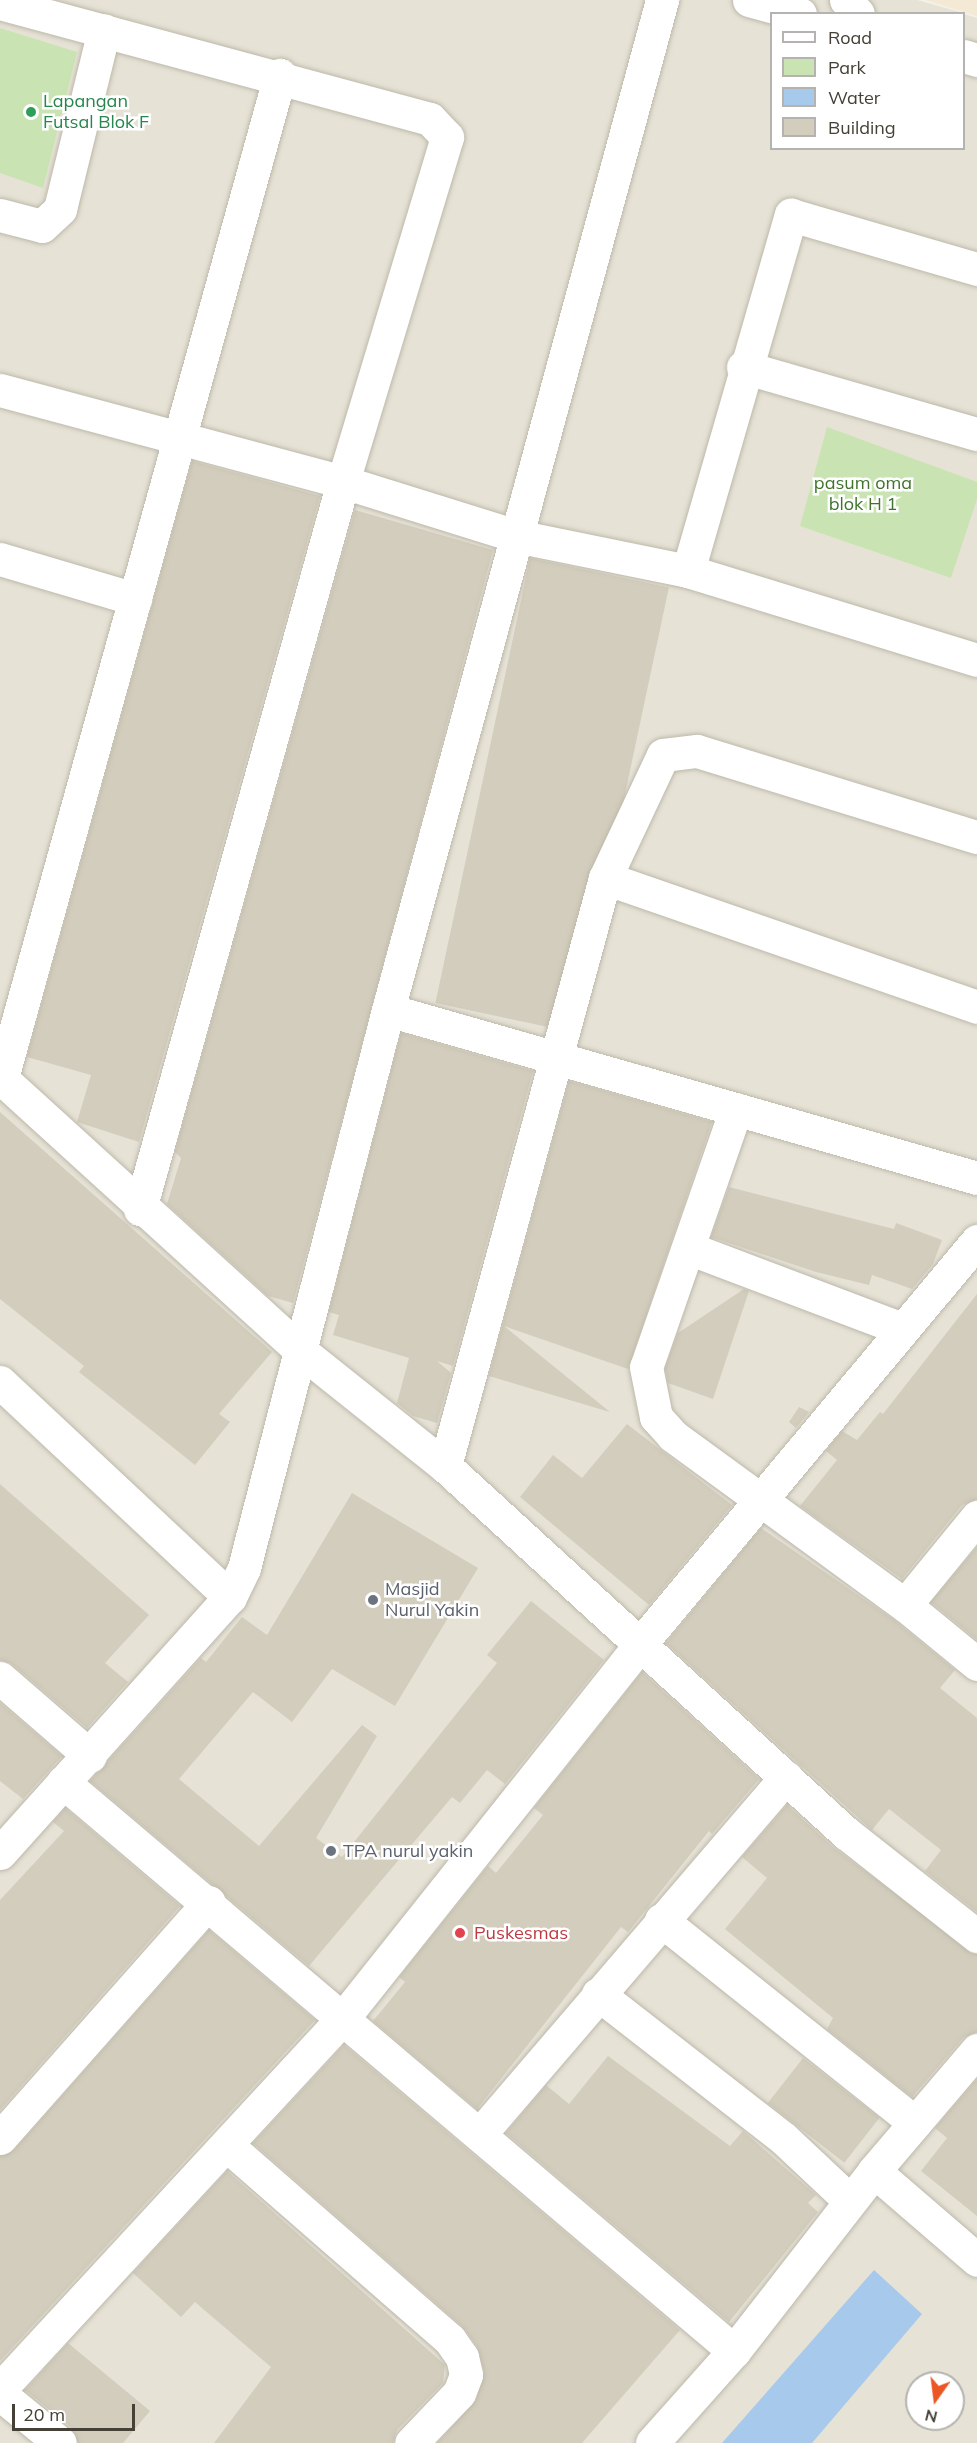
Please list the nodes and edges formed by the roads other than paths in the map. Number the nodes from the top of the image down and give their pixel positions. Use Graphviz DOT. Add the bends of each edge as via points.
graph roads {
  1 [pos="662,0"];
  2 [pos="749,0"];
  3 [pos="846,0"];
  4 [pos="0,3"];
  5 [pos="793,12"];
  6 [pos="856,12"];
  7 [pos="104,30"];
  8 [pos="280,75"];
  9 [pos="0,215"];
  10 [pos="977,269"];
  11 [pos="743,367"];
  12 [pos="0,390"];
  13 [pos="977,434"];
  14 [pos="179,437"];
  15 [pos="343,482"];
  16 [pos="516,536"];
  17 [pos="0,559"];
  18 [pos="688,570"];
  19 [pos="135,599"];
  20 [pos="977,660"];
  21 [pos="977,837"];
  22 [pos="605,878"];
  23 [pos="977,1007"];
  24 [pos="388,1010"];
  25 [pos="558,1058"];
  26 [pos="1,1078"];
  27 [pos="736,1109"];
  28 [pos="977,1178"];
  29 [pos="140,1209"];
  30 [pos="977,1241"];
  31 [pos="688,1248"];
  32 [pos="900,1328"];
  33 [pos="302,1352"];
  34 [pos="0,1382"];
  35 [pos="445,1466"];
  36 [pos="763,1499"];
  37 [pos="977,1517"];
  38 [pos="230,1597"];
  39 [pos="905,1605"];
  40 [pos="641,1643"];
  41 [pos="977,1664"];
  42 [pos="0,1678"];
  43 [pos="90,1756"];
  44 [pos="786,1777"];
  45 [pos="63,1782"];
  46 [pos="0,1853"];
  47 [pos="209,1902"];
  48 [pos="661,1920"];
  49 [pos="977,1936"];
  50 [pos="598,1995"];
  51 [pos="343,2018"];
  52 [pos="977,2050"];
  53 [pos="915,2123"];
  54 [pos="480,2134"];
  55 [pos="0,2138"];
  56 [pos="229,2147"];
  57 [pos="874,2171"];
  58 [pos="850,2201"];
  59 [pos="977,2260"];
  60 [pos="734,2351"];
  61 [pos="0,2389"];
  62 [pos="0,2394"];
  63 [pos="60,2443"];
  64 [pos="411,2443"];
  65 [pos="652,2443"];
  1 -- 16 [label="street"];
  2 -- 5 [label="street"];
  3 -- 6 [label="street"];
  4 -- 7 [label="street"];
  7 -- 8 [label="street"];
  7 -- 9 [label="street" via="60,209 42,226"];
  8 -- 14 [label="street"];
  8 -- 15 [label="street" via="430,119 447,137"];
  10 -- 11 [label="street" via="791,215"];
  11 -- 13 [label="street"];
  11 -- 18 [label="street"];
  12 -- 14 [label="street"];
  14 -- 15 [label="street"];
  14 -- 19 [label="street"];
  15 -- 16 [label="street"];
  15 -- 29 [label="street"];
  16 -- 18 [label="street"];
  16 -- 24 [label="street"];
  17 -- 19 [label="street"];
  18 -- 20 [label="street"];
  19 -- 26 [label="street"];
  21 -- 22 [label="street" via="697,751 676,750 652,768"];
  22 -- 23 [label="street"];
  22 -- 25 [label="street"];
  24 -- 25 [label="street"];
  24 -- 33 [label="street"];
  25 -- 27 [label="street"];
  25 -- 35 [label="street"];
  26 -- 29 [label="street"];
  27 -- 28 [label="street"];
  27 -- 31 [label="street"];
  29 -- 33 [label="street"];
  30 -- 32 [label="street"];
  31 -- 32 [label="street"];
  31 -- 36 [label="street" via="646,1366 648,1396 656,1417 673,1436"];
  32 -- 36 [label="street"];
  33 -- 35 [label="street"];
  33 -- 38 [label="street" via="254,1541"];
  34 -- 38 [label="street"];
  35 -- 40 [label="street"];
  36 -- 39 [label="street"];
  36 -- 40 [label="street"];
  37 -- 39 [label="street"];
  38 -- 43 [label="street"];
  39 -- 41 [label="street"];
  40 -- 44 [label="street"];
  40 -- 51 [label="street"];
  42 -- 43 [label="street"];
  43 -- 45 [label="street"];
  44 -- 48 [label="street"];
  44 -- 49 [label="street"];
  45 -- 46 [label="street"];
  45 -- 47 [label="street"];
  47 -- 51 [label="street"];
  47 -- 55 [label="street"];
  48 -- 50 [label="street"];
  48 -- 53 [label="street"];
  50 -- 54 [label="street"];
  50 -- 58 [label="street" via="783,2138"];
  51 -- 54 [label="street"];
  51 -- 56 [label="street"];
  52 -- 53 [label="street"];
  53 -- 57 [label="street"];
  54 -- 60 [label="street"];
  56 -- 61 [label="street"];
  56 -- 64 [label="street" via="450,2340 462,2357 466,2375 459,2393"];
  57 -- 58 [label="street"];
  57 -- 59 [label="street"];
  58 -- 60 [label="street"];
  60 -- 65 [label="street"];
  62 -- 63 [label="street"];
}
